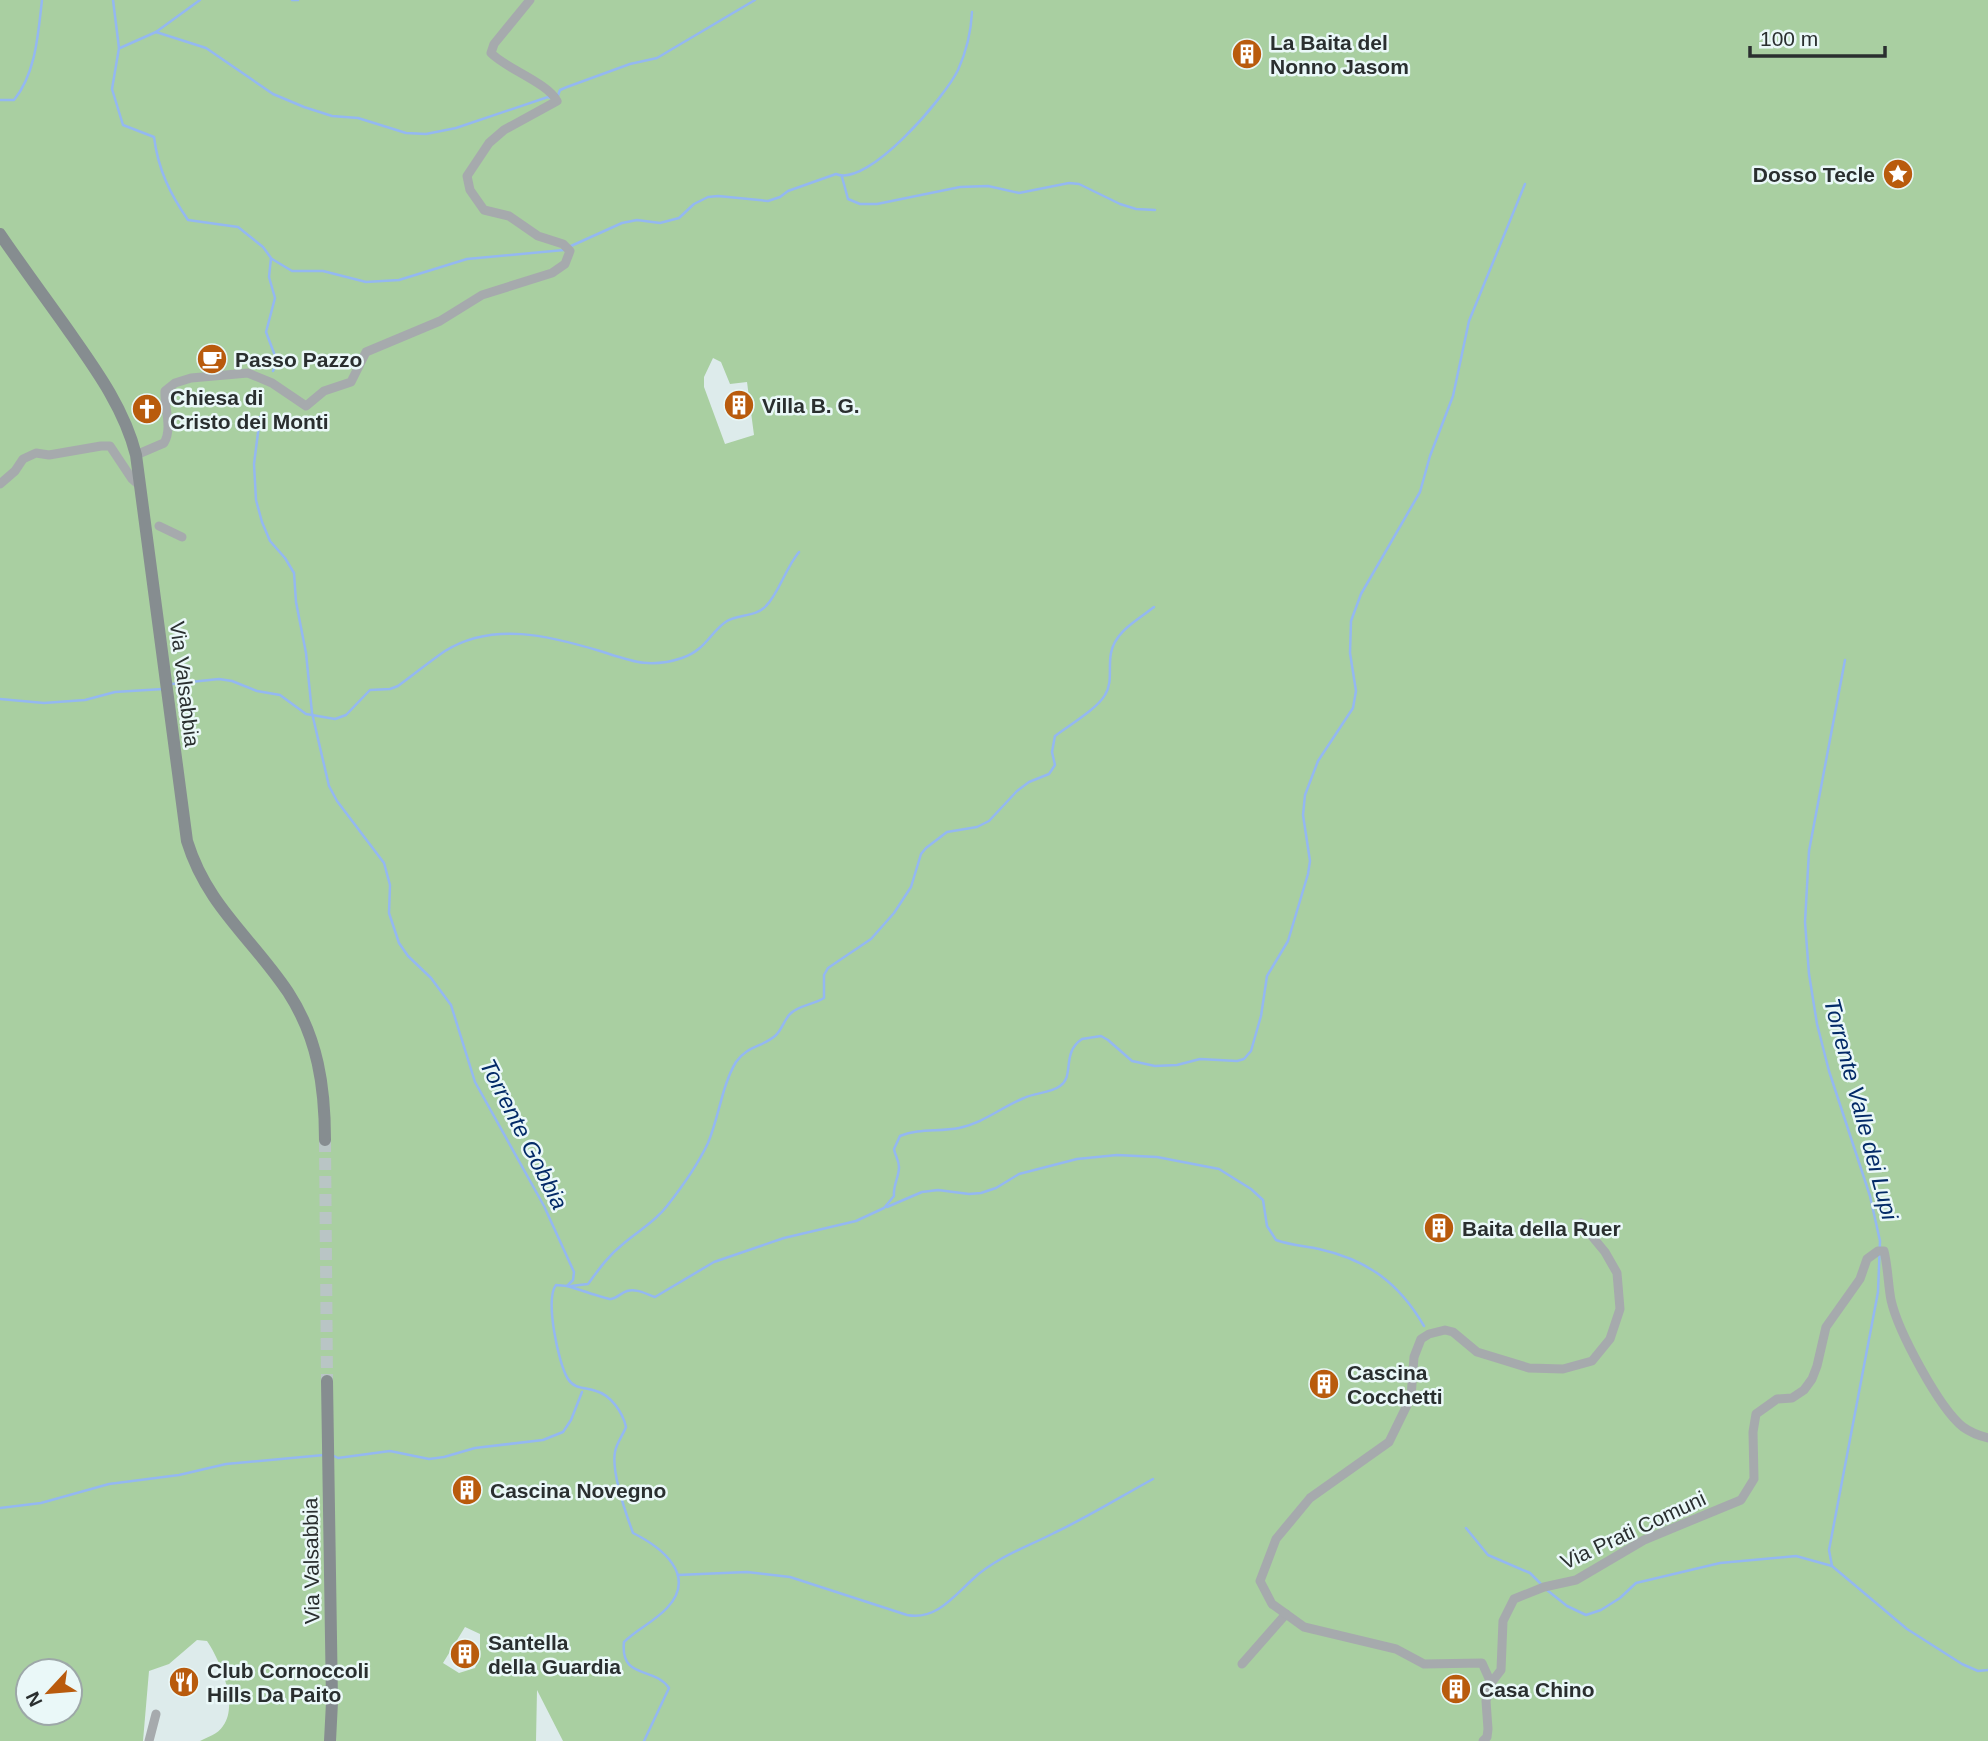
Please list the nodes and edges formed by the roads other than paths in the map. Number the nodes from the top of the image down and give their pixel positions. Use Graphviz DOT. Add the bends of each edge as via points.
graph roads {
  1 [pos="530,0"];
  2 [pos="0,234"];
  3 [pos="136,455"];
  4 [pos="0,484"];
  5 [pos="141,487"];
  6 [pos="159,526"];
  7 [pos="182,537"];
  8 [pos="325,1140"];
  9 [pos="1581,1223"];
  10 [pos="327,1386"];
  11 [pos="1988,1438"];
  12 [pos="1286,1614"];
  13 [pos="1242,1664"];
  14 [pos="1491,1682"];
  15 [pos="156,1714"];
  16 [pos="149,1741"];
  17 [pos="330,1741"];
  18 [pos="1483,1741"];
  1 -- 3 [label="street" via="491,53 551,92 556,100 504,130 489,143 467,176 470,190 484,209 509,216 538,236 563,244 570,251 565,264 552,273 482,295 440,321 366,352 351,382 324,391 306,406 248,373 175,383 165,391 169,430 164,443"];
  2 -- 3 [label="main road, Via Valsabbia" via="93,365 123,417"];
  3 -- 5 [label="main road, Via Valsabbia"];
  4 -- 5 [label="street" via="23,459 36,453 110,446"];
  5 -- 8 [label="main road, Via Valsabbia" via="183,822 192,857 216,902 286,989 308,1028 320,1070"];
  6 -- 7 [label="street"];
  9 -- 12 [label="street" via="1617,1273 1620,1309 1610,1339 1592,1361 1563,1369 1529,1368 1477,1352 1461,1337 1444,1330 1421,1339 1413,1357 1410,1398 1390,1442 1310,1498 1276,1539 1260,1581 1272,1604"];
  10 -- 17 [label="main road, Via Valsabbia"];
  11 -- 14 [label="street, Via Prati Comuni" via="1965,1429 1954,1418 1911,1350 1891,1301 1885,1254 1878,1251 1867,1259 1860,1279 1826,1327 1812,1379 1804,1390 1792,1398 1777,1399 1756,1414 1754,1479 1741,1500 1654,1535 1576,1580 1514,1599 1503,1620 1501,1670"];
  12 -- 13 [label="street"];
  12 -- 14 [label="street" via="1304,1627 1396,1649 1424,1664 1482,1663"];
  14 -- 18 [label="street, Via Prati Comuni"];
  15 -- 16 [label="street"];
}
